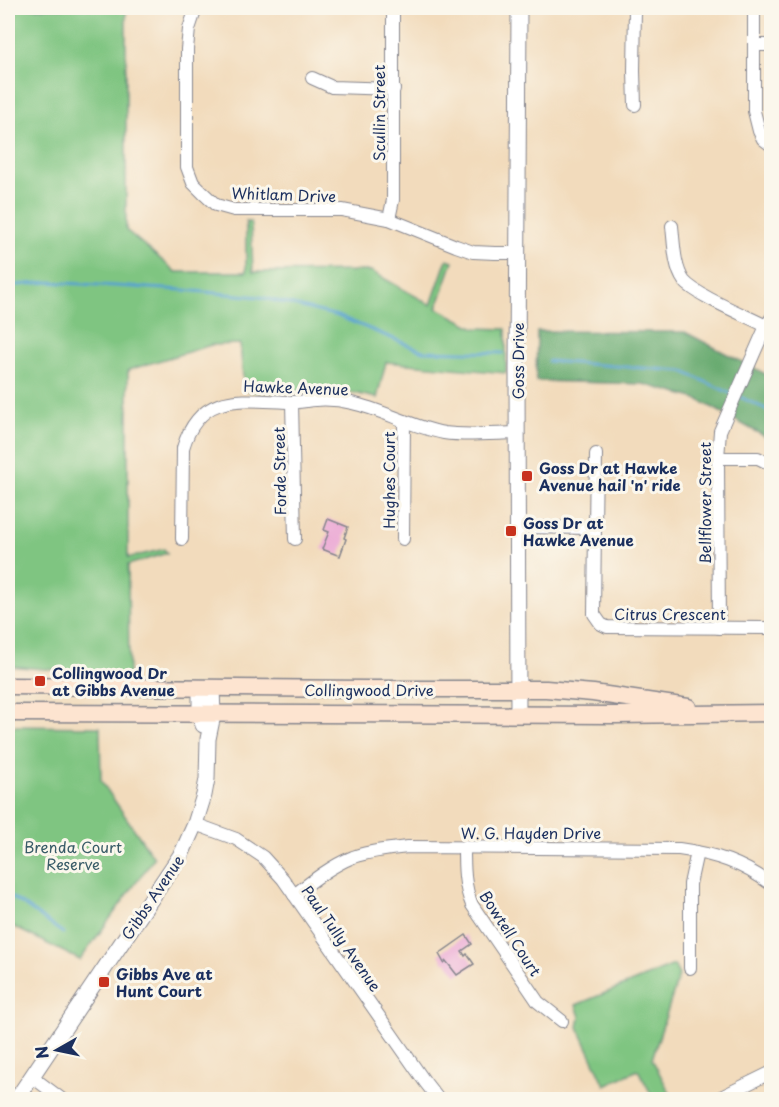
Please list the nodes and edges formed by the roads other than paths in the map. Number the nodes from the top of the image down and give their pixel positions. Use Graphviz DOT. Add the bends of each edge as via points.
graph roads {
  1 [pos="196,8"];
  2 [pos="393,8"];
  3 [pos="519,8"];
  4 [pos="635,8"];
  5 [pos="754,8"];
  6 [pos="754,45"];
  7 [pos="771,45"];
  8 [pos="312,78"];
  9 [pos="394,88"];
  10 [pos="635,105"];
  11 [pos="771,146"];
  12 [pos="389,219"];
  13 [pos="672,226"];
  14 [pos="518,253"];
  15 [pos="769,321"];
  16 [pos="292,402"];
  17 [pos="404,421"];
  18 [pos="517,433"];
  19 [pos="596,454"];
  20 [pos="718,458"];
  21 [pos="771,465"];
  22 [pos="517,527"];
  23 [pos="595,528"];
  24 [pos="403,538"];
  25 [pos="182,539"];
  26 [pos="295,539"];
  27 [pos="719,628"];
  28 [pos="771,628"];
  29 [pos="8,686"];
  30 [pos="206,688"];
  31 [pos="518,688"];
  32 [pos="771,713"];
  33 [pos="8,714"];
  34 [pos="518,714"];
  35 [pos="206,715"];
  36 [pos="728,715"];
  37 [pos="195,824"];
  38 [pos="464,847"];
  39 [pos="697,852"];
  40 [pos="771,885"];
  41 [pos="294,895"];
  42 [pos="690,968"];
  43 [pos="562,1021"];
  44 [pos="771,1072"];
  45 [pos="31,1076"];
  46 [pos="16,1100"];
  47 [pos="63,1100"];
  48 [pos="439,1100"];
  49 [pos="715,1100"];
  1 -- 12 [label="street, Whitlam Drive" via="187,49 187,167 192,183 216,205 234,210 342,210"];
  2 -- 9 [label="street, Scullin Street"];
  3 -- 14 [label="street, Goss Drive"];
  4 -- 10 [label="street"];
  5 -- 6 [label="street"];
  6 -- 7 [label="street"];
  6 -- 11 [label="street" via="754,111 759,131"];
  8 -- 9 [label="street" via="332,87"];
  9 -- 12 [label="street, Scullin Street" via="393,200"];
  12 -- 14 [label="street, Whitlam Drive" via="473,252"];
  13 -- 15 [label="street" via="677,263 684,280 696,291"];
  14 -- 18 [label="street, Goss Drive"];
  15 -- 20 [label="street, Bellflower Street" via="720,431"];
  16 -- 17 [label="street, Hawke Avenue" via="337,400 373,408"];
  16 -- 25 [label="street, Hawke Avenue" via="223,403 202,414 191,427 183,448"];
  16 -- 26 [label="street, Forde Street"];
  17 -- 18 [label="street, Hawke Avenue" via="443,433"];
  17 -- 24 [label="street, Hughes Court"];
  18 -- 22 [label="street, Goss Drive"];
  19 -- 23 [label="street"];
  20 -- 21 [label="street" via="758,458"];
  20 -- 27 [label="street, Bellflower Street"];
  22 -- 23 [label="street"];
  22 -- 31 [label="street, Goss Drive"];
  23 -- 27 [label="street, Citrus Crescent" via="594,614 601,624"];
  27 -- 28 [label="street, Citrus Crescent"];
  29 -- 30 [label="main road, Collingwood Drive"];
  30 -- 31 [label="main road, Collingwood Drive"];
  30 -- 35 [label="street, Gibbs Avenue"];
  31 -- 34 [label="street, Goss Drive"];
  31 -- 36 [label="main road, Collingwood Drive" via="593,693"];
  32 -- 36 [label="main road, Collingwood Drive"];
  33 -- 35 [label="main road, Collingwood Drive"];
  34 -- 35 [label="main road, Collingwood Drive"];
  34 -- 36 [label="main road, Collingwood Drive"];
  35 -- 37 [label="street, Gibbs Avenue" via="207,779"];
  37 -- 41 [label="street, Paul Tully Avenue" via="236,839 263,857"];
  37 -- 45 [label="street, Gibbs Avenue" via="182,853"];
  38 -- 39 [label="street, W. G. Hayden Drive"];
  38 -- 41 [label="street, W. G. Hayden Drive" via="408,847 355,856"];
  38 -- 43 [label="street, Bowtell Court" via="467,894 472,905 538,1002"];
  39 -- 40 [label="street, W. G. Hayden Drive" via="730,861"];
  39 -- 42 [label="street" via="690,884"];
  41 -- 48 [label="street, Paul Tully Avenue"];
  44 -- 49 [label="street"];
  45 -- 46 [label="street, Gibbs Avenue"];
  45 -- 47 [label="street"];
}
